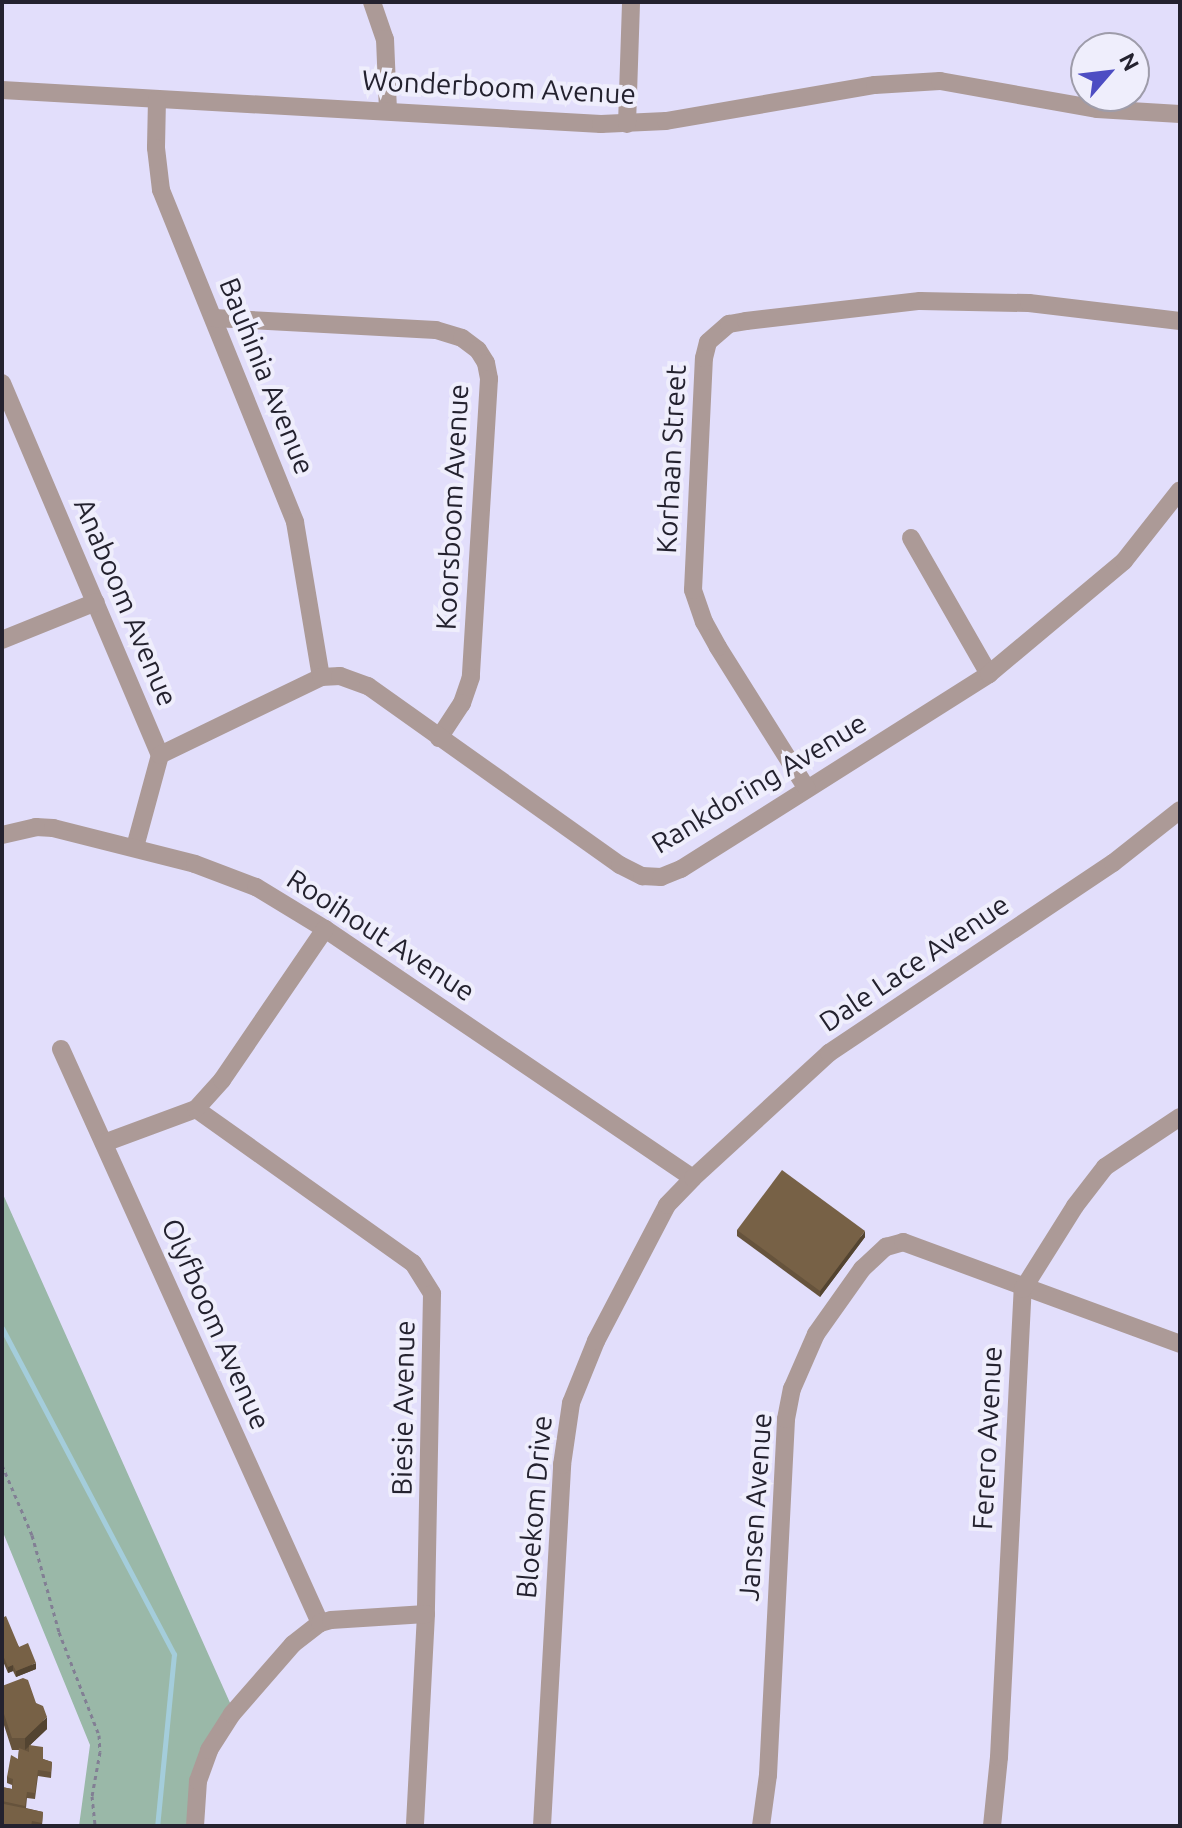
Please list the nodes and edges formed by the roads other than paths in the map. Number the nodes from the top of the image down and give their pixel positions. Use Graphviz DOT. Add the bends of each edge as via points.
graph roads {
  1 [pos="372,2"];
  2 [pos="631,2"];
  3 [pos="2,90"];
  4 [pos="157,99"];
  5 [pos="388,110"];
  6 [pos="1180,114"];
  7 [pos="627,124"];
  8 [pos="214,318"];
  9 [pos="1180,321"];
  10 [pos="2,383"];
  11 [pos="1180,490"];
  12 [pos="911,538"];
  13 [pos="96,602"];
  14 [pos="2,640"];
  15 [pos="989,674"];
  16 [pos="321,677"];
  17 [pos="439,738"];
  18 [pos="160,755"];
  19 [pos="807,789"];
  20 [pos="1180,810"];
  21 [pos="2,835"];
  22 [pos="135,847"];
  23 [pos="325,929"];
  24 [pos="61,1049"];
  25 [pos="196,1109"];
  26 [pos="1180,1117"];
  27 [pos="104,1143"];
  28 [pos="693,1178"];
  29 [pos="1023,1289"];
  30 [pos="1180,1344"];
  31 [pos="426,1614"];
  32 [pos="320,1623"];
  33 [pos="195,1826"];
  34 [pos="415,1826"];
  35 [pos="542,1826"];
  36 [pos="761,1826"];
  37 [pos="992,1826"];
  1 -- 5 [label="street" via="385,39"];
  2 -- 7 [label="street"];
  3 -- 4 [label="street, Wonderboom Avenue"];
  4 -- 5 [label="street, Wonderboom Avenue"];
  4 -- 8 [label="street, Bauhinia Avenue" via="161,190"];
  5 -- 7 [label="street, Wonderboom Avenue"];
  6 -- 7 [label="street, Wonderboom Avenue" via="1097,109 940,81 875,85 705,116"];
  8 -- 16 [label="street, Bauhinia Avenue" via="295,522"];
  8 -- 17 [label="street, Koorsboom Avenue" via="436,330 462,338 486,363 471,677 462,703"];
  9 -- 19 [label="street, Korhaan Street" via="1029,303 920,301 729,324 708,342 693,590 718,647"];
  10 -- 13 [label="street, Anaboom Avenue"];
  11 -- 15 [label="street, Rankdoring Avenue" via="1124,561"];
  12 -- 15 [label="street"];
  13 -- 14 [label="street"];
  13 -- 18 [label="street, Anaboom Avenue"];
  15 -- 19 [label="street, Rankdoring Avenue"];
  16 -- 17 [label="street, Rankdoring Avenue" via="340,676 368,686"];
  16 -- 18 [label="street"];
  17 -- 19 [label="street, Rankdoring Avenue" via="620,865 651,878 681,869"];
  18 -- 22 [label="street"];
  20 -- 28 [label="street, Dale Lace Avenue" via="1113,863 854,1034"];
  21 -- 22 [label="street, Rooihout Avenue" via="53,828"];
  22 -- 23 [label="street, Rooihout Avenue" via="233,876"];
  23 -- 25 [label="street" via="222,1080"];
  23 -- 28 [label="street, Rooihout Avenue"];
  24 -- 27 [label="street, Olyfboom Avenue"];
  25 -- 27 [label="street"];
  25 -- 31 [label="street, Biesie Avenue" via="413,1263 428,1282 434,1316"];
  26 -- 29 [label="street, Ferero Avenue" via="1105,1167"];
  27 -- 32 [label="street, Olyfboom Avenue"];
  28 -- 35 [label="street, Bloekom Drive" via="667,1205 596,1341 571,1403 562,1465"];
  29 -- 30 [label="street, Jansen Avenue"];
  29 -- 36 [label="street, Jansen Avenue" via="912,1244 893,1243 847,1286 816,1334 792,1389 786,1419"];
  29 -- 37 [label="street, Ferero Avenue"];
  31 -- 32 [label="street"];
  31 -- 34 [label="street, Biesie Avenue"];
  32 -- 33 [label="street" via="293,1644 225,1724 200,1771"];
}
